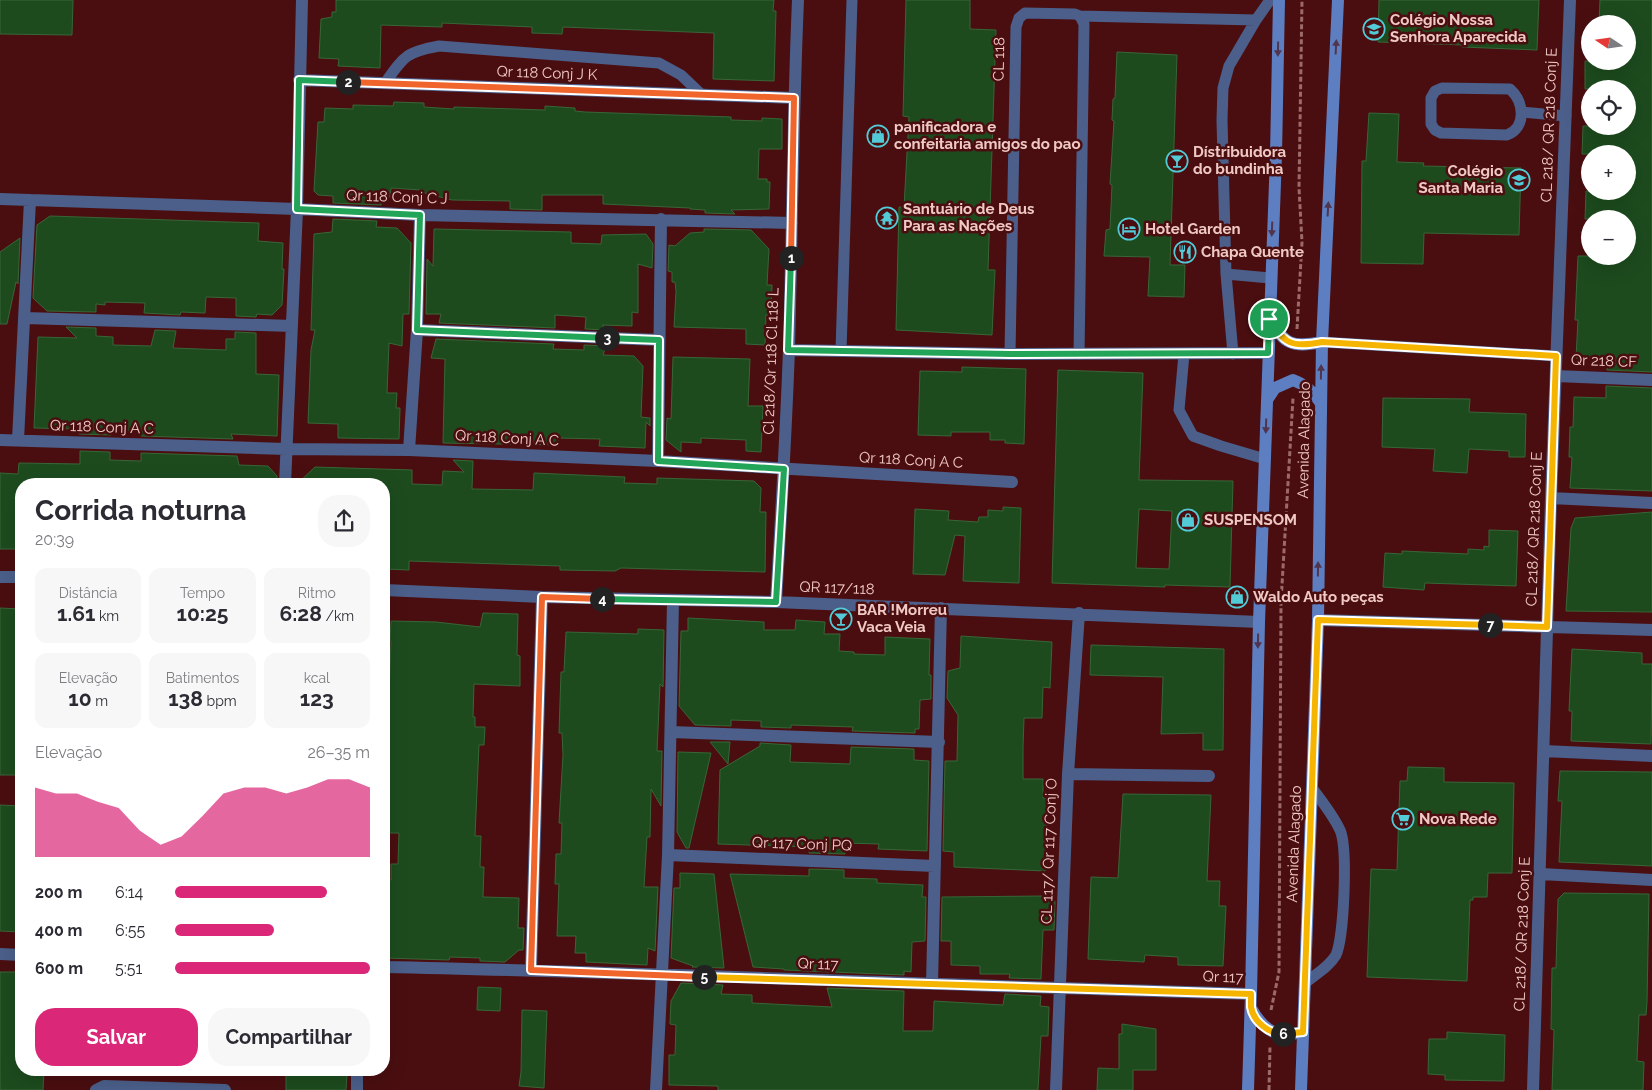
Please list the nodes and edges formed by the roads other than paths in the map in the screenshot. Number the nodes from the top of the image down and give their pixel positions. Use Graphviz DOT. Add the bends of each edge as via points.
graph roads {
  1 [pos="302,0"];
  2 [pos="798,0"];
  3 [pos="852,0"];
  4 [pos="1270,0"];
  5 [pos="1280,0"];
  6 [pos="1330,0"];
  7 [pos="1338,0"];
  8 [pos="1570,0"];
  9 [pos="1080,16"];
  10 [pos="1337,18"];
  11 [pos="1256,20"];
  12 [pos="299,80"];
  13 [pos="385,83"];
  14 [pos="702,94"];
  15 [pos="794,98"];
  16 [pos="1522,112"];
  17 [pos="1566,116"];
  18 [pos="0,199"];
  19 [pos="30,200"];
  20 [pos="297,209"];
  21 [pos="420,215"];
  22 [pos="661,219"];
  23 [pos="792,223"];
  24 [pos="1226,274"];
  25 [pos="1270,278"];
  26 [pos="25,318"];
  27 [pos="1269,319"];
  28 [pos="292,326"];
  29 [pos="417,330"];
  30 [pos="659,340"];
  31 [pos="1322,342"];
  32 [pos="788,350"];
  33 [pos="841,351"];
  34 [pos="1268,353"];
  35 [pos="1010,354"];
  36 [pos="1079,354"];
  37 [pos="1184,354"];
  38 [pos="1233,354"];
  39 [pos="1556,356"];
  40 [pos="1556,376"];
  41 [pos="1652,380"];
  42 [pos="1267,400"];
  43 [pos="1320,402"];
  44 [pos="0,440"];
  45 [pos="18,440"];
  46 [pos="286,449"];
  47 [pos="409,450"];
  48 [pos="1264,459"];
  49 [pos="658,461"];
  50 [pos="784,469"];
  51 [pos="285,478"];
  52 [pos="1012,482"];
  53 [pos="1551,498"];
  54 [pos="1652,503"];
  55 [pos="0,577"];
  56 [pos="15,578"];
  57 [pos="390,590"];
  58 [pos="542,597"];
  59 [pos="673,601"];
  60 [pos="776,602"];
  61 [pos="941,608"];
  62 [pos="1079,613"];
  63 [pos="1318,620"];
  64 [pos="1259,622"];
  65 [pos="1547,627"];
  66 [pos="1652,630"];
  67 [pos="671,732"];
  68 [pos="939,742"];
  69 [pos="1544,751"];
  70 [pos="1652,756"];
  71 [pos="1068,774"];
  72 [pos="1209,776"];
  73 [pos="1312,788"];
  74 [pos="668,855"];
  75 [pos="935,866"];
  76 [pos="1540,874"];
  77 [pos="1652,880"];
  78 [pos="0,954"];
  79 [pos="15,955"];
  80 [pos="390,966"];
  81 [pos="531,970"];
  82 [pos="662,976"];
  83 [pos="1305,983"];
  84 [pos="932,984"];
  85 [pos="1060,989"];
  86 [pos="1251,994"];
  87 [pos="1251,1008"];
  88 [pos="1303,1032"];
  89 [pos="357,1076"];
  90 [pos="96,1090"];
  91 [pos="225,1090"];
  92 [pos="356,1090"];
  93 [pos="656,1090"];
  94 [pos="1056,1090"];
  95 [pos="1248,1090"];
  96 [pos="1301,1090"];
  97 [pos="1533,1090"];
  1 -- 12 [label="street"];
  2 -- 15 [label="street, Cl 218/Qr 118 Cl 118 L"];
  3 -- 33 [label="lane"];
  4 -- 11 [label="lane"];
  5 -- 25 [label="main road, one-way"];
  6 -- 10 [label="main road"];
  7 -- 10 [label="main road, Avenida Alagado"];
  8 -- 17 [label="street, CL 218/ QR 218 Conj E"];
  9 -- 11 [label="lane"];
  9 -- 35 [label="lane, CL 118" via="1025,13 1018,18 1016,27"];
  9 -- 36 [label="lane" via="1084,24"];
  31 -- 10 [label="main road, Avenida Alagado, one-way"];
  11 -- 24 [label="lane" via="1229,66 1223,88"];
  12 -- 13 [label="street, Qr 118 Conj J K"];
  12 -- 20 [label="street"];
  13 -- 14 [label="street, Qr 118 Conj J K"];
  13 -- 14 [label="lane" via="402,59 418,50 438,46 659,63 681,75"];
  14 -- 15 [label="street, Qr 118 Conj J K"];
  15 -- 23 [label="street, Cl 218/Qr 118 Cl 118 L"];
  16 -- 16 [label="lane" via="1519,126 1507,135 1441,133 1431,124 1432,98 1435,91 1442,88 1510,89"];
  16 -- 17 [label="lane"];
  17 -- 39 [label="street, CL 218/ QR 218 Conj E"];
  18 -- 19 [label="street, Qr 118 Conj C J"];
  19 -- 20 [label="street, Qr 118 Conj C J"];
  19 -- 26 [label="street"];
  20 -- 21 [label="street, Qr 118 Conj C J"];
  20 -- 28 [label="street"];
  21 -- 22 [label="street, Qr 118 Conj C J"];
  21 -- 29 [label="street"];
  22 -- 23 [label="street, Qr 118 Conj C J"];
  22 -- 30 [label="street"];
  23 -- 32 [label="street, Cl 218/Qr 118 Cl 118 L"];
  24 -- 25 [label="lane"];
  24 -- 38 [label="lane"];
  25 -- 27 [label="main road"];
  26 -- 28 [label="street"];
  26 -- 45 [label="street"];
  27 -- 31 [label="main road" via="1280,336 1296,344"];
  27 -- 34 [label="main road"];
  28 -- 46 [label="street"];
  29 -- 30 [label="street"];
  29 -- 47 [label="street"];
  30 -- 49 [label="street"];
  31 -- 39 [label="lane"];
  43 -- 31 [label="main road, Avenida Alagado, one-way"];
  32 -- 33 [label="street"];
  32 -- 50 [label="street, Cl 218/Qr 118 Cl 118 L"];
  33 -- 35 [label="street"];
  34 -- 38 [label="street"];
  34 -- 42 [label="main road"];
  35 -- 36 [label="street"];
  36 -- 37 [label="street"];
  37 -- 38 [label="street"];
  37 -- 48 [label="lane" via="1180,410 1193,436"];
  39 -- 40 [label="street, CL 218/ QR 218 Conj E"];
  40 -- 41 [label="street, Qr 218 CF"];
  40 -- 53 [label="street, CL 218/ QR 218 Conj E"];
  42 -- 43 [label="main road" via="1275,388 1293,380 1311,389"];
  42 -- 48 [label="main road, one-way"];
  63 -- 43 [label="main road, Avenida Alagado, one-way"];
  44 -- 45 [label="street, Qr 118 Conj A C"];
  45 -- 46 [label="street, Qr 118 Conj A C"];
  46 -- 47 [label="street, Qr 118 Conj A C"];
  46 -- 51 [label="street"];
  47 -- 49 [label="street, Qr 118 Conj A C"];
  48 -- 64 [label="main road"];
  49 -- 50 [label="street, Qr 118 Conj A C"];
  50 -- 52 [label="street, Qr 118 Conj A C"];
  50 -- 60 [label="street, Cl 218/Qr 118 Cl 118 L"];
  53 -- 54 [label="street"];
  53 -- 65 [label="street, CL 218/ QR 218 Conj E"];
  55 -- 56 [label="street"];
  57 -- 58 [label="street, QR 117/118"];
  58 -- 59 [label="street, QR 117/118"];
  58 -- 81 [label="street"];
  59 -- 60 [label="street, QR 117/118"];
  59 -- 67 [label="street"];
  60 -- 61 [label="street, QR 117/118"];
  61 -- 62 [label="street, QR 117/118"];
  61 -- 68 [label="street"];
  62 -- 64 [label="street, QR 117/118"];
  62 -- 71 [label="street, CL 117/ Qr 117 Conj O"];
  63 -- 65 [label="street"];
  63 -- 73 [label="main road, Avenida Alagado"];
  64 -- 86 [label="main road, one-way"];
  65 -- 66 [label="street"];
  65 -- 69 [label="street, CL 218/ QR 218 Conj E"];
  67 -- 68 [label="street"];
  67 -- 74 [label="street"];
  68 -- 75 [label="street"];
  69 -- 70 [label="street"];
  69 -- 76 [label="street, CL 218/ QR 218 Conj E"];
  71 -- 72 [label="street"];
  71 -- 85 [label="street, CL 117/ Qr 117 Conj O"];
  73 -- 83 [label="main road, Avenida Alagado"];
  73 -- 83 [label="lane" via="1340,830 1345,867 1340,944 1330,964"];
  74 -- 75 [label="street, Qr 117 Conj PQ"];
  74 -- 82 [label="street"];
  75 -- 84 [label="street"];
  76 -- 77 [label="street"];
  76 -- 97 [label="street, CL 218/ QR 218 Conj E"];
  78 -- 79 [label="street"];
  80 -- 81 [label="street, Qr 117"];
  81 -- 82 [label="street, Qr 117"];
  82 -- 84 [label="street, Qr 117"];
  82 -- 93 [label="street"];
  83 -- 88 [label="main road, Avenida Alagado"];
  84 -- 85 [label="street, Qr 117"];
  85 -- 86 [label="street, Qr 117"];
  85 -- 94 [label="street, CL 117/ Qr 117 Conj O"];
  86 -- 87 [label="main road"];
  87 -- 88 [label="main road" via="1257,1020 1270,1031 1291,1035"];
  87 -- 95 [label="main road"];
  88 -- 96 [label="main road, Avenida Alagado"];
  89 -- 92 [label="street"];
  90 -- 91 [label="street" via="104,1086"];
}
